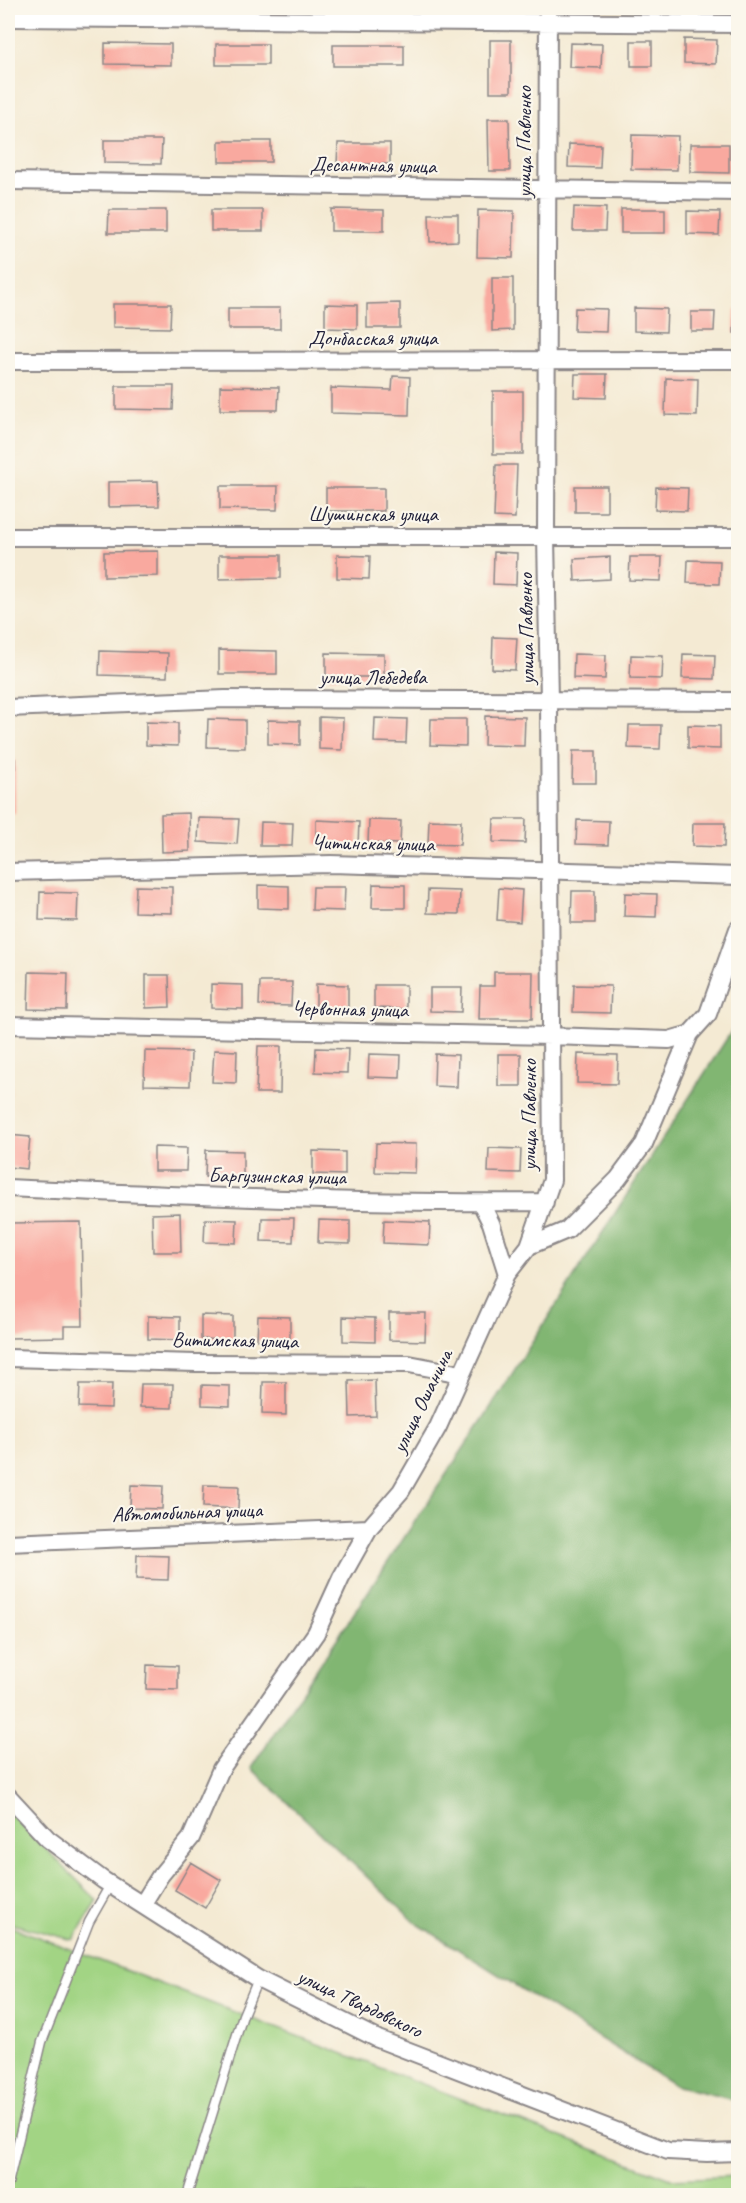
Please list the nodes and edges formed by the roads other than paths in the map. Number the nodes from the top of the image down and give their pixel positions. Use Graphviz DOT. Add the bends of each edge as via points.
graph roads {
  1 [pos="548,14"];
  2 [pos="8,18"];
  3 [pos="738,24"];
  4 [pos="8,181"];
  5 [pos="546,190"];
  6 [pos="738,192"];
  7 [pos="547,360"];
  8 [pos="738,360"];
  9 [pos="8,361"];
  10 [pos="546,536"];
  11 [pos="8,537"];
  12 [pos="738,537"];
  13 [pos="549,701"];
  14 [pos="738,701"];
  15 [pos="8,708"];
  16 [pos="549,870"];
  17 [pos="8,872"];
  18 [pos="738,876"];
  19 [pos="738,929"];
  20 [pos="8,1026"];
  21 [pos="690,1034"];
  22 [pos="551,1036"];
  23 [pos="8,1188"];
  24 [pos="545,1202"];
  25 [pos="481,1203"];
  26 [pos="529,1246"];
  27 [pos="507,1274"];
  28 [pos="8,1358"];
  29 [pos="461,1374"];
  30 [pos="369,1528"];
  31 [pos="8,1543"];
  32 [pos="8,1797"];
  33 [pos="110,1885"];
  34 [pos="142,1905"];
  35 [pos="258,1979"];
  36 [pos="738,2152"];
  37 [pos="8,2184"];
  38 [pos="187,2196"];
  1 -- 2 [label="street"];
  1 -- 3 [label="street"];
  1 -- 5 [label="street, улица Павленко"];
  4 -- 5 [label="street, Десантная улица"];
  5 -- 6 [label="street, Десантная улица"];
  5 -- 7 [label="street, улица Павленко"];
  7 -- 8 [label="street, Донбасская улица"];
  7 -- 9 [label="street, Донбасская улица"];
  7 -- 10 [label="street, улица Павленко"];
  10 -- 11 [label="street, Шушинская улица"];
  10 -- 12 [label="street, Шушинская улица"];
  10 -- 13 [label="street, улица Павленко"];
  13 -- 14 [label="street, улица Лебедева"];
  13 -- 15 [label="street, улица Лебедева" via="225,699"];
  13 -- 16 [label="street, улица Павленко"];
  16 -- 17 [label="street, Читинская улица" via="331,864"];
  16 -- 18 [label="street, Читинская улица"];
  16 -- 22 [label="street, улица Павленко"];
  19 -- 21 [label="street, улица Ошанина" via="708,1014"];
  20 -- 22 [label="street, Червонная улица"];
  21 -- 22 [label="street, Червонная улица" via="669,1040"];
  21 -- 26 [label="street, улица Ошанина" via="644,1144 618,1179 567,1230"];
  22 -- 24 [label="street, улица Павленко" via="552,1180"];
  23 -- 25 [label="street, Баргузинская улица"];
  24 -- 25 [label="street, Баргузинская улица"];
  24 -- 26 [label="street, улица Павленко"];
  25 -- 27 [label="street"];
  26 -- 27 [label="street, улица Ошанина"];
  27 -- 29 [label="street, улица Ошанина"];
  28 -- 29 [label="street, Витимская улица" via="410,1364"];
  29 -- 30 [label="street, улица Ошанина" via="438,1427 401,1491"];
  30 -- 31 [label="street, Автомобильная улица"];
  30 -- 34 [label="street, улица Ошанина" via="340,1578 316,1633 221,1769 191,1838"];
  32 -- 33 [label="street, улица Твардовского" via="48,1839"];
  33 -- 34 [label="street, улица Твардовского"];
  33 -- 37 [label="lane" via="88,1922 42,2042"];
  34 -- 35 [label="street, улица Твардовского"];
  35 -- 36 [label="street, улица Твардовского" via="378,2039 668,2151"];
  35 -- 38 [label="lane" via="243,2015"];
}
